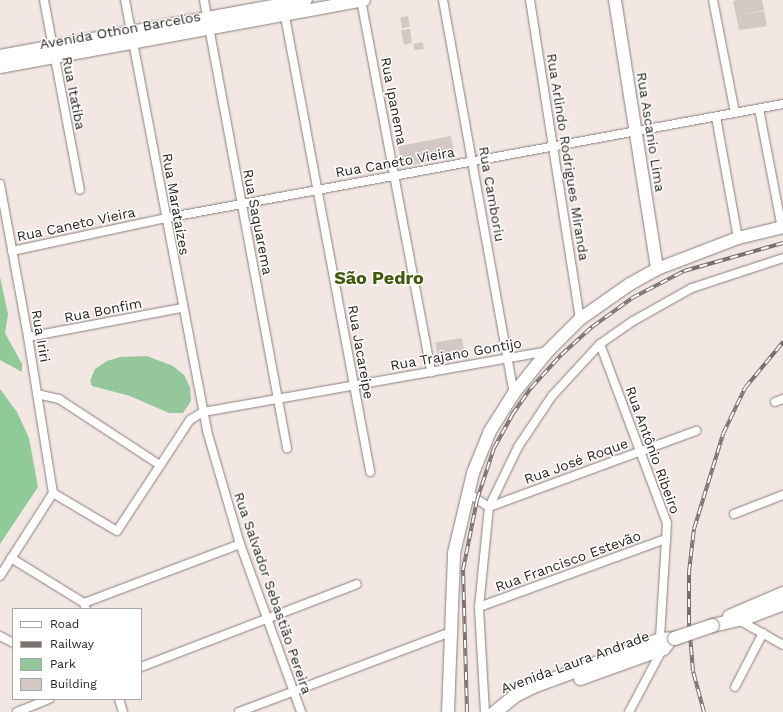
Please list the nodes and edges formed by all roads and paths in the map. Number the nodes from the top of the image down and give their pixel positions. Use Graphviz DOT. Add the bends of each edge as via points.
graph roads {
  1 [pos="44,0"];
  2 [pos="125,0"];
  3 [pos="204,0"];
  4 [pos="306,0"];
  5 [pos="362,0"];
  6 [pos="443,0"];
  7 [pos="530,0"];
  8 [pos="615,0"];
  9 [pos="713,0"];
  10 [pos="284,6"];
  11 [pos="208,23"];
  12 [pos="132,37"];
  13 [pos="53,52"];
  14 [pos="0,56"];
  15 [pos="0,67"];
  16 [pos="783,104"];
  17 [pos="759,109"];
  18 [pos="735,113"];
  19 [pos="716,117"];
  20 [pos="636,132"];
  21 [pos="553,147"];
  22 [pos="472,161"];
  23 [pos="396,175"];
  24 [pos="0,184"];
  25 [pos="80,190"];
  26 [pos="318,190"];
  27 [pos="242,204"];
  28 [pos="166,218"];
  29 [pos="782,227"];
  30 [pos="738,238"];
  31 [pos="12,251"];
  32 [pos="783,258"];
  33 [pos="657,269"];
  34 [pos="182,308"];
  35 [pos="580,319"];
  36 [pos="28,337"];
  37 [pos="600,344"];
  38 [pos="548,351"];
  39 [pos="508,358"];
  40 [pos="431,372"];
  41 [pos="354,386"];
  42 [pos="514,393"];
  43 [pos="37,394"];
  44 [pos="278,399"];
  45 [pos="202,412"];
  46 [pos="696,431"];
  47 [pos="287,448"];
  48 [pos="640,451"];
  49 [pos="160,465"];
  50 [pos="370,472"];
  51 [pos="53,493"];
  52 [pos="468,493"];
  53 [pos="783,495"];
  54 [pos="488,507"];
  55 [pos="734,514"];
  56 [pos="666,539"];
  57 [pos="240,544"];
  58 [pos="11,558"];
  59 [pos="0,576"];
  60 [pos="357,584"];
  61 [pos="783,593"];
  62 [pos="783,603"];
  63 [pos="85,606"];
  64 [pos="479,607"];
  65 [pos="736,616"];
  66 [pos="266,618"];
  67 [pos="451,632"];
  68 [pos="763,633"];
  69 [pos="0,636"];
  70 [pos="666,641"];
  71 [pos="12,642"];
  72 [pos="783,644"];
  73 [pos="142,667"];
  74 [pos="735,687"];
  75 [pos="293,691"];
  76 [pos="46,700"];
  77 [pos="119,700"];
  78 [pos="496,709"];
  79 [pos="18,712"];
  80 [pos="123,712"];
  81 [pos="239,712"];
  82 [pos="301,712"];
  83 [pos="448,712"];
  84 [pos="485,712"];
  85 [pos="629,712"];
  1 -- 13 [label="street, Rua Itatiba"];
  2 -- 12 [label="street, Rua Marataízes"];
  3 -- 11 [label="street, Rua Saquarema"];
  4 -- 10 [label="street, Avenida Othon Barcelos"];
  5 -- 10 [label="street, Avenida Othon Barcelos"];
  5 -- 23 [label="street, Rua Ipanema"];
  6 -- 22 [label="street, Rua Camboriu"];
  7 -- 21 [label="street, Rua Arlindo Rodrigues Miranda"];
  8 -- 20 [label="street, Rua Ascanio Lima"];
  9 -- 18 [label="street"];
  10 -- 11 [label="street, Avenida Othon Barcelos"];
  10 -- 26 [label="street, Rua Jacareipe"];
  11 -- 12 [label="street, Avenida Othon Barcelos"];
  11 -- 27 [label="street, Rua Saquarema"];
  12 -- 13 [label="street, Avenida Othon Barcelos"];
  12 -- 28 [label="street, Rua Marataízes"];
  13 -- 14 [label="street, Avenida Othon Barcelos"];
  13 -- 15 [label="street, Avenida Othon Barcelos"];
  13 -- 25 [label="street, Rua Itatiba"];
  16 -- 17 [label="street, Rua Caneto Vieira"];
  17 -- 18 [label="street, Rua Caneto Vieira"];
  17 -- 29 [label="street"];
  18 -- 19 [label="street, Rua Caneto Vieira"];
  19 -- 20 [label="street, Rua Caneto Vieira"];
  19 -- 30 [label="street"];
  20 -- 21 [label="street, Rua Caneto Vieira"];
  20 -- 33 [label="street, Rua Ascanio Lima"];
  21 -- 22 [label="street, Rua Caneto Vieira"];
  21 -- 35 [label="street, Rua Arlindo Rodrigues Miranda"];
  22 -- 23 [label="street, Rua Caneto Vieira"];
  22 -- 39 [label="street, Rua Camboriu"];
  23 -- 26 [label="street, Rua Caneto Vieira"];
  23 -- 40 [label="street, Rua Ipanema"];
  24 -- 31 [label="street, Rua Iriri"];
  26 -- 27 [label="street, Rua Caneto Vieira"];
  26 -- 41 [label="street, Rua Jacareipe"];
  27 -- 28 [label="street, Rua Caneto Vieira"];
  27 -- 44 [label="street, Rua Saquarema"];
  28 -- 31 [label="street, Rua Caneto Vieira"];
  28 -- 34 [label="street, Rua Marataízes"];
  29 -- 30 [label="street"];
  30 -- 33 [label="street"];
  31 -- 36 [label="street, Rua Iriri"];
  32 -- 37 [label="street" via="692,288 633,320"];
  33 -- 35 [label="street" via="630,284"];
  34 -- 36 [label="street, Rua Bonfim"];
  34 -- 45 [label="street, Rua Marataízes"];
  35 -- 38 [label="street"];
  36 -- 43 [label="street, Rua Iriri"];
  37 -- 48 [label="street, Rua Antônio Ribeiro"];
  37 -- 54 [label="street" via="552,396 518,447"];
  38 -- 39 [label="street, Rua Trajano Gontijo"];
  38 -- 42 [label="street"];
  39 -- 40 [label="street, Rua Trajano Gontijo"];
  39 -- 42 [label="street, Rua Camboriu"];
  40 -- 41 [label="street, Rua Trajano Gontijo"];
  41 -- 44 [label="street, Rua Trajano Gontijo"];
  41 -- 50 [label="street, Rua Jacareipe"];
  42 -- 52 [label="street" via="490,432"];
  43 -- 49 [label="street" via="59,399"];
  43 -- 51 [label="street, Rua Iriri"];
  44 -- 45 [label="street, Rua Trajano Gontijo"];
  44 -- 47 [label="street, Rua Saquarema"];
  45 -- 49 [label="street" via="190,420"];
  45 -- 57 [label="street, Rua Salvador Sebastião Pereira"];
  46 -- 48 [label="street, Rua José Roque"];
  48 -- 54 [label="street, Rua José Roque"];
  48 -- 56 [label="street, Rua Antônio Ribeiro" via="667,523"];
  49 -- 51 [label="street" via="117,531"];
  51 -- 58 [label="street"];
  52 -- 54 [label="street"];
  52 -- 67 [label="street" via="454,553"];
  53 -- 55 [label="street"];
  54 -- 64 [label="street"];
  56 -- 64 [label="street, Rua Francisco Estevão"];
  56 -- 70 [label="street, Rua Antônio Ribeiro"];
  57 -- 63 [label="street"];
  57 -- 66 [label="street, Rua Salvador Sebastião Pereira"];
  58 -- 59 [label="street"];
  58 -- 63 [label="street"];
  60 -- 66 [label="street"];
  61 -- 65 [label="main road"];
  62 -- 65 [label="main road"];
  64 -- 84 [label="street"];
  65 -- 68 [label="street"];
  65 -- 70 [label="main road, Avenida Laura Andrade, bridge"];
  66 -- 73 [label="street"];
  66 -- 75 [label="street, Rua Salvador Sebastião Pereira"];
  67 -- 75 [label="street"];
  67 -- 83 [label="street"];
  68 -- 72 [label="street"];
  68 -- 74 [label="street"];
  69 -- 71 [label="street"];
  70 -- 78 [label="main road, Avenida Laura Andrade" via="534,686 515,695"];
  70 -- 85 [label="street"];
  75 -- 81 [label="street"];
  75 -- 82 [label="street, Rua Salvador Sebastião Pereira"];
  76 -- 79 [label="street"];
  77 -- 80 [label="street"];
}
